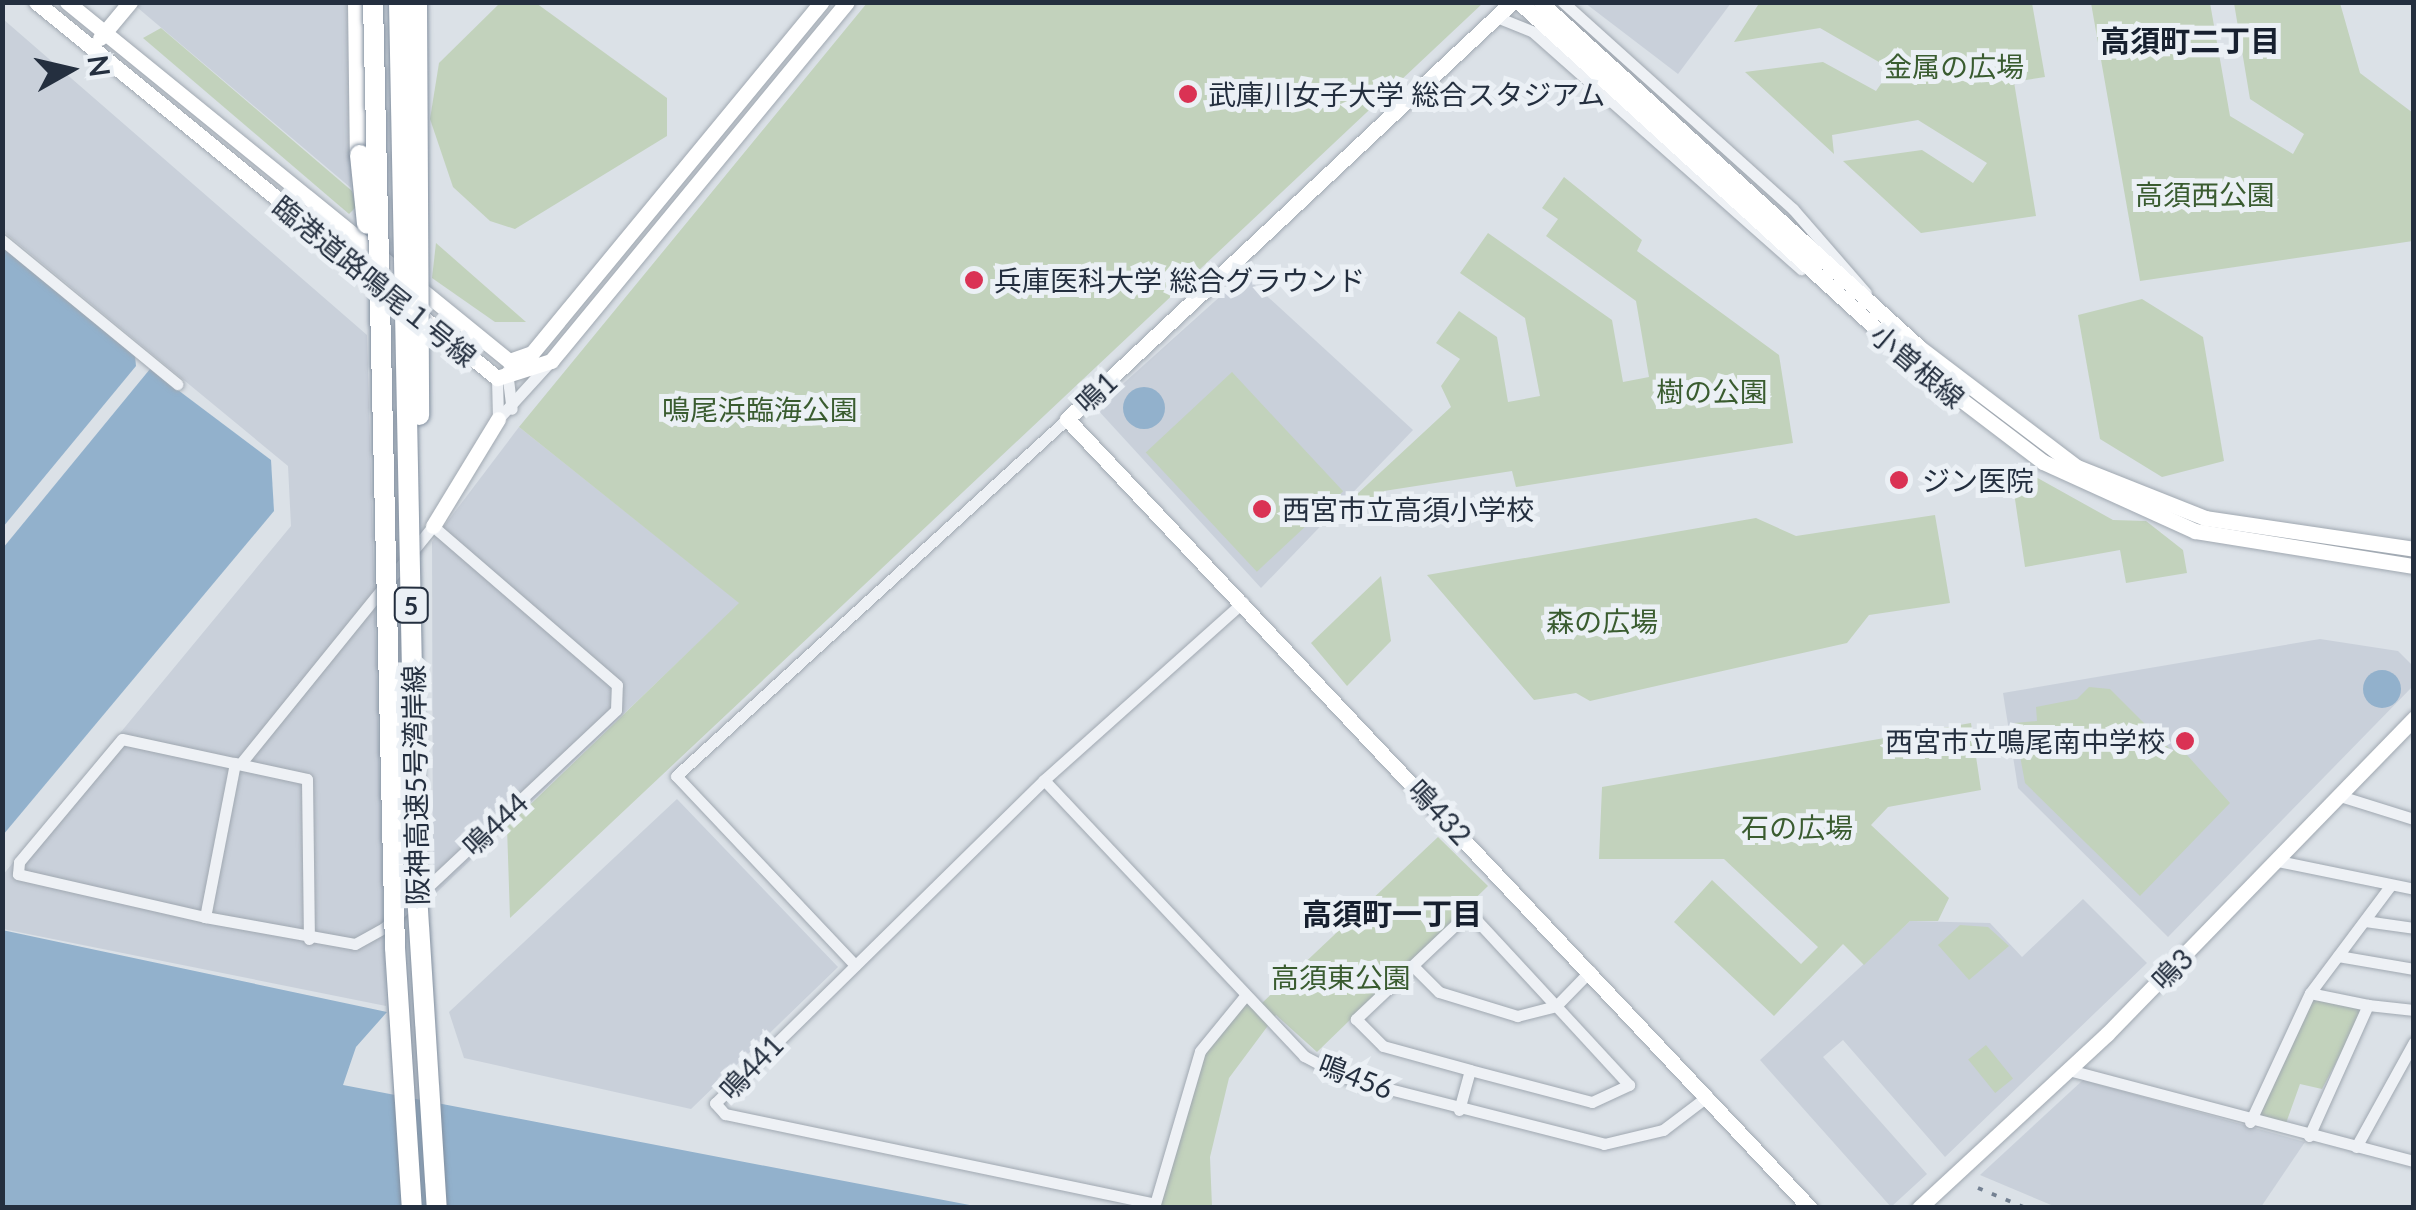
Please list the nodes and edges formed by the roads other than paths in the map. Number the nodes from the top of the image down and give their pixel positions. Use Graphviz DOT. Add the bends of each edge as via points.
graph roads {
  1 [pos="36,2"];
  2 [pos="67,2"];
  3 [pos="130,2"];
  4 [pos="358,2"];
  5 [pos="374,2"];
  6 [pos="399,2"];
  7 [pos="417,2"];
  8 [pos="821,2"];
  9 [pos="847,2"];
  10 [pos="1515,2"];
  11 [pos="1540,2"];
  12 [pos="1563,2"];
  13 [pos="1499,18"];
  14 [pos="104,34"];
  15 [pos="91,49"];
  16 [pos="1768,215"];
  17 [pos="2,240"];
  18 [pos="1876,307"];
  19 [pos="1886,338"];
  20 [pos="500,358"];
  21 [pos="550,362"];
  22 [pos="382,375"];
  23 [pos="504,378"];
  24 [pos="177,384"];
  25 [pos="505,414"];
  26 [pos="1067,419"];
  27 [pos="433,526"];
  28 [pos="2414,550"];
  29 [pos="2414,566"];
  30 [pos="1243,602"];
  31 [pos="413,685"];
  32 [pos="2414,718"];
  33 [pos="237,764"];
  34 [pos="1044,780"];
  35 [pos="2340,796"];
  36 [pos="2414,819"];
  37 [pos="2278,861"];
  38 [pos="2390,886"];
  39 [pos="2414,889"];
  40 [pos="205,917"];
  41 [pos="2365,921"];
  42 [pos="2414,928"];
  43 [pos="309,939"];
  44 [pos="2338,956"];
  45 [pos="855,965"];
  46 [pos="1414,967"];
  47 [pos="2414,968"];
  48 [pos="1590,971"];
  49 [pos="2310,993"];
  50 [pos="1245,996"];
  51 [pos="2368,1005"];
  52 [pos="1556,1006"];
  53 [pos="2414,1010"];
  54 [pos="2414,1042"];
  55 [pos="1470,1070"];
  56 [pos="2069,1070"];
  57 [pos="1708,1096"];
  58 [pos="1460,1110"];
  59 [pos="2250,1122"];
  60 [pos="2309,1136"];
  61 [pos="2356,1147"];
  62 [pos="2414,1161"];
  63 [pos="412,1208"];
  64 [pos="437,1208"];
  65 [pos="1810,1208"];
  66 [pos="1920,1208"];
  1 -- 15 [label="street, 臨港道路鳴尾１号線"];
  2 -- 14 [label="street, 臨港道路鳴尾１号線"];
  3 -- 14 [label="street"];
  4 -- 22 [label="highway, 5, bridge" via="360,155"];
  5 -- 22 [label="highway, 阪神高速5号湾岸線 / 5, bridge"];
  6 -- 31 [label="highway, 阪神高速5号湾岸線 / 5, bridge"];
  7 -- 31 [label="highway, 5, bridge" via="422,340"];
  8 -- 20 [label="street, 臨港道路鳴尾１号線" via="532,353"];
  9 -- 21 [label="street, 臨港道路鳴尾１号線"];
  10 -- 13 [label="street, 鳴1"];
  10 -- 16 [label="street"];
  11 -- 16 [label="street"];
  12 -- 18 [label="street, 小曽根線" via="1793,209"];
  13 -- 19 [label="street, 小曽根線" via="1532,32"];
  13 -- 26 [label="street, 鳴1"];
  14 -- 15 [label="street"];
  14 -- 20 [label="street, 臨港道路鳴尾１号線"];
  15 -- 23 [label="street, 臨港道路鳴尾１号線"];
  16 -- 18 [label="street"];
  16 -- 19 [label="street"];
  17 -- 24 [label="street"];
  18 -- 28 [label="street, 小曽根線" via="2024,432 2117,486 2205,518"];
  19 -- 29 [label="street, 小曽根線" via="1996,430 2126,506 2225,538"];
  20 -- 23 [label="street"];
  21 -- 23 [label="street, 臨港道路鳴尾１号線"];
  21 -- 25 [label="street"];
  22 -- 63 [label="highway, 阪神高速5号湾岸線 / 5, bridge" via="395,948"];
  23 -- 25 [label="street"];
  25 -- 27 [label="street"];
  26 -- 30 [label="street, 鳴432"];
  26 -- 45 [label="street, 鳴1" via="676,776"];
  27 -- 33 [label="street"];
  27 -- 43 [label="street, 鳴444" via="617,684 616,710 384,928 356,944"];
  30 -- 34 [label="street, 鳴441"];
  30 -- 48 [label="street, 鳴432"];
  31 -- 64 [label="highway, 阪神高速5号湾岸線 / 5, bridge"];
  32 -- 35 [label="street, 鳴3"];
  33 -- 40 [label="street"];
  33 -- 40 [label="street, 鳴444" via="122,739 17,868 28,882"];
  33 -- 43 [label="street" via="307,779"];
  34 -- 45 [label="street, 鳴441"];
  34 -- 50 [label="street, 鳴456"];
  35 -- 36 [label="street"];
  35 -- 37 [label="street, 鳴3"];
  37 -- 38 [label="street"];
  37 -- 56 [label="street, 鳴3"];
  38 -- 39 [label="street"];
  38 -- 41 [label="street"];
  40 -- 43 [label="street, 鳴444"];
  41 -- 42 [label="street"];
  41 -- 44 [label="street"];
  44 -- 47 [label="street"];
  44 -- 49 [label="street"];
  45 -- 50 [label="street, 鳴441" via="720,1094 717,1110 1155,1204 1200,1051"];
  46 -- 52 [label="street" via="1439,992 1518,1016"];
  46 -- 52 [label="street" via="1469,912"];
  46 -- 55 [label="street" via="1356,1019 1384,1046"];
  48 -- 52 [label="street"];
  48 -- 57 [label="street, 鳴432"];
  49 -- 51 [label="street"];
  49 -- 59 [label="street"];
  50 -- 58 [label="street, 鳴456" via="1304,1056"];
  51 -- 53 [label="street"];
  51 -- 60 [label="street"];
  52 -- 55 [label="street" via="1629,1085 1613,1099"];
  54 -- 61 [label="street"];
  55 -- 58 [label="street"];
  56 -- 59 [label="street"];
  56 -- 66 [label="street, 鳴3"];
  57 -- 58 [label="street, 鳴456" via="1663,1130 1626,1143"];
  57 -- 65 [label="street, 鳴432"];
  59 -- 60 [label="street"];
  60 -- 61 [label="street"];
  61 -- 62 [label="street"];
}
